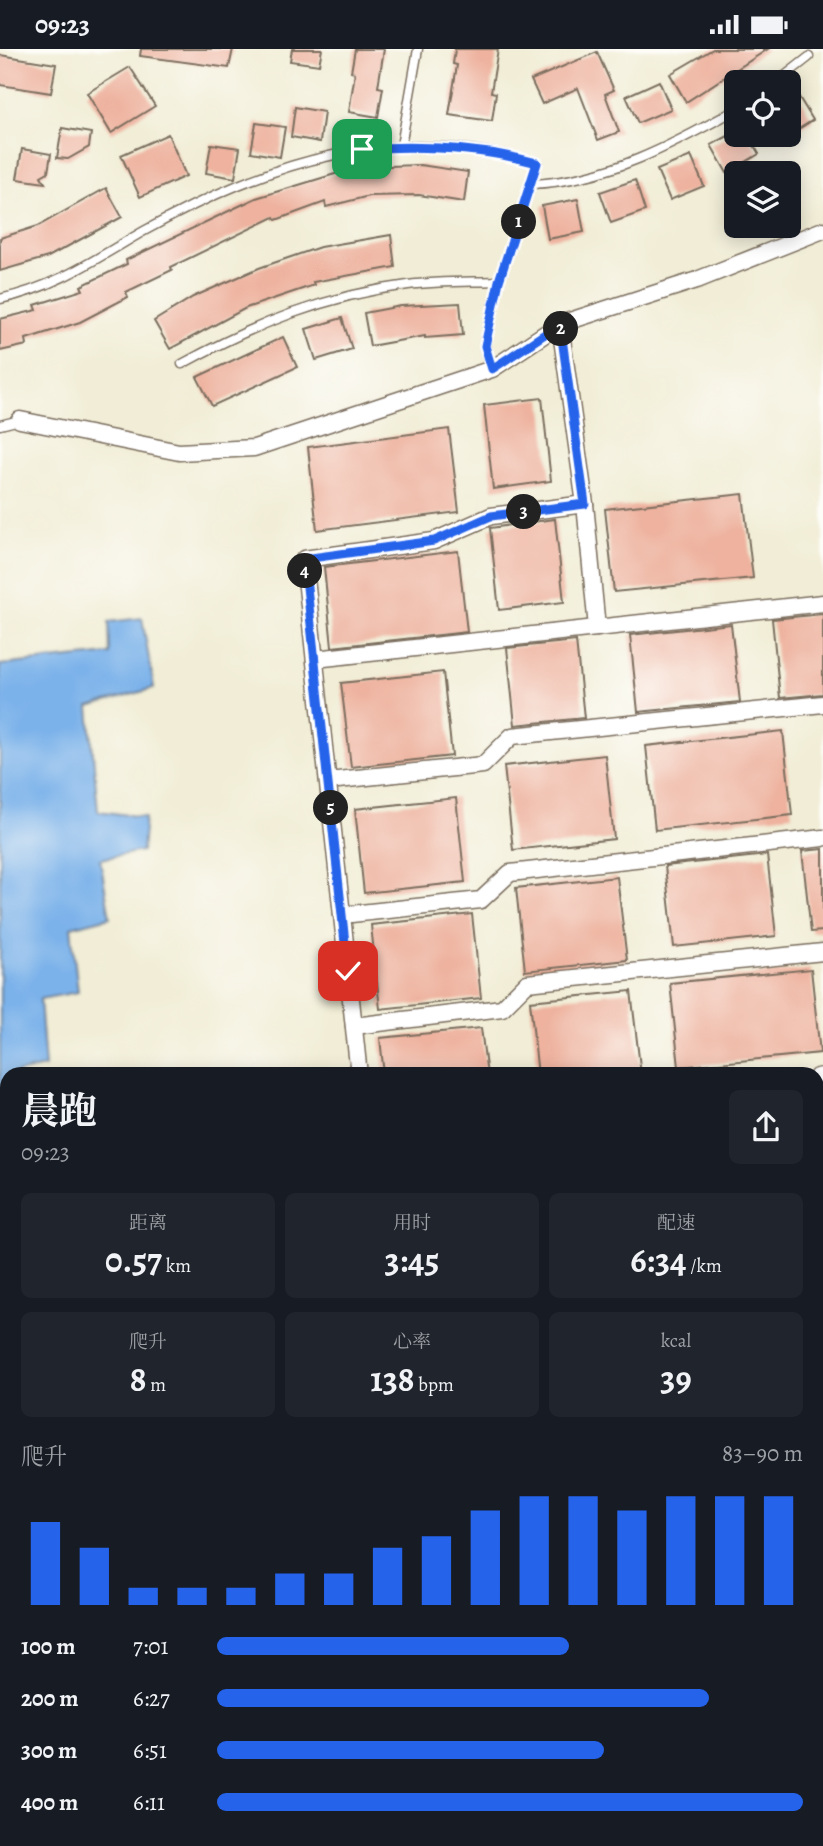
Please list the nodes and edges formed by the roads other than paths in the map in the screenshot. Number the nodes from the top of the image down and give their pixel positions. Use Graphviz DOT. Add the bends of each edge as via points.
graph roads {
  1 [pos="418,49"];
  2 [pos="809,57"];
  3 [pos="792,70"];
  4 [pos="724,116"];
  5 [pos="401,146"];
  6 [pos="531,184"];
  7 [pos="823,230"];
  8 [pos="499,281"];
  9 [pos="0,299"];
  10 [pos="560,324"];
  11 [pos="182,364"];
  12 [pos="492,369"];
  13 [pos="20,420"];
  14 [pos="0,425"];
  15 [pos="585,504"];
  16 [pos="823,603"];
  17 [pos="597,628"];
  18 [pos="315,659"];
  19 [pos="823,704"];
  20 [pos="328,781"];
  21 [pos="823,838"];
  22 [pos="342,915"];
  23 [pos="823,952"];
  24 [pos="354,1026"];
  25 [pos="358,1067"];
  1 -- 5 [label="lane"];
  2 -- 3 [label="lane"];
  4 -- 6 [label="lane" via="650,154 562,183"];
  5 -- 6 [label="lane" via="503,154 537,163"];
  5 -- 9 [label="lane" via="316,157 282,167 223,190 63,277"];
  6 -- 8 [label="lane"];
  7 -- 10 [label="street" via="697,280"];
  8 -- 11 [label="lane" via="411,285 318,304 248,330"];
  8 -- 12 [label="lane" via="485,346"];
  10 -- 12 [label="street"];
  10 -- 15 [label="street"];
  12 -- 13 [label="street" via="254,448 180,452"];
  13 -- 14 [label="lane"];
  15 -- 17 [label="street"];
  15 -- 18 [label="street" via="491,516 434,541 304,559"];
  16 -- 17 [label="street"];
  17 -- 18 [label="street"];
  18 -- 20 [label="street"];
  19 -- 20 [label="street" via="512,736 483,765"];
  20 -- 22 [label="street"];
  21 -- 22 [label="street" via="510,873 481,900"];
  22 -- 24 [label="street"];
  23 -- 24 [label="street" via="527,983 502,1008"];
  24 -- 25 [label="street"];
}
